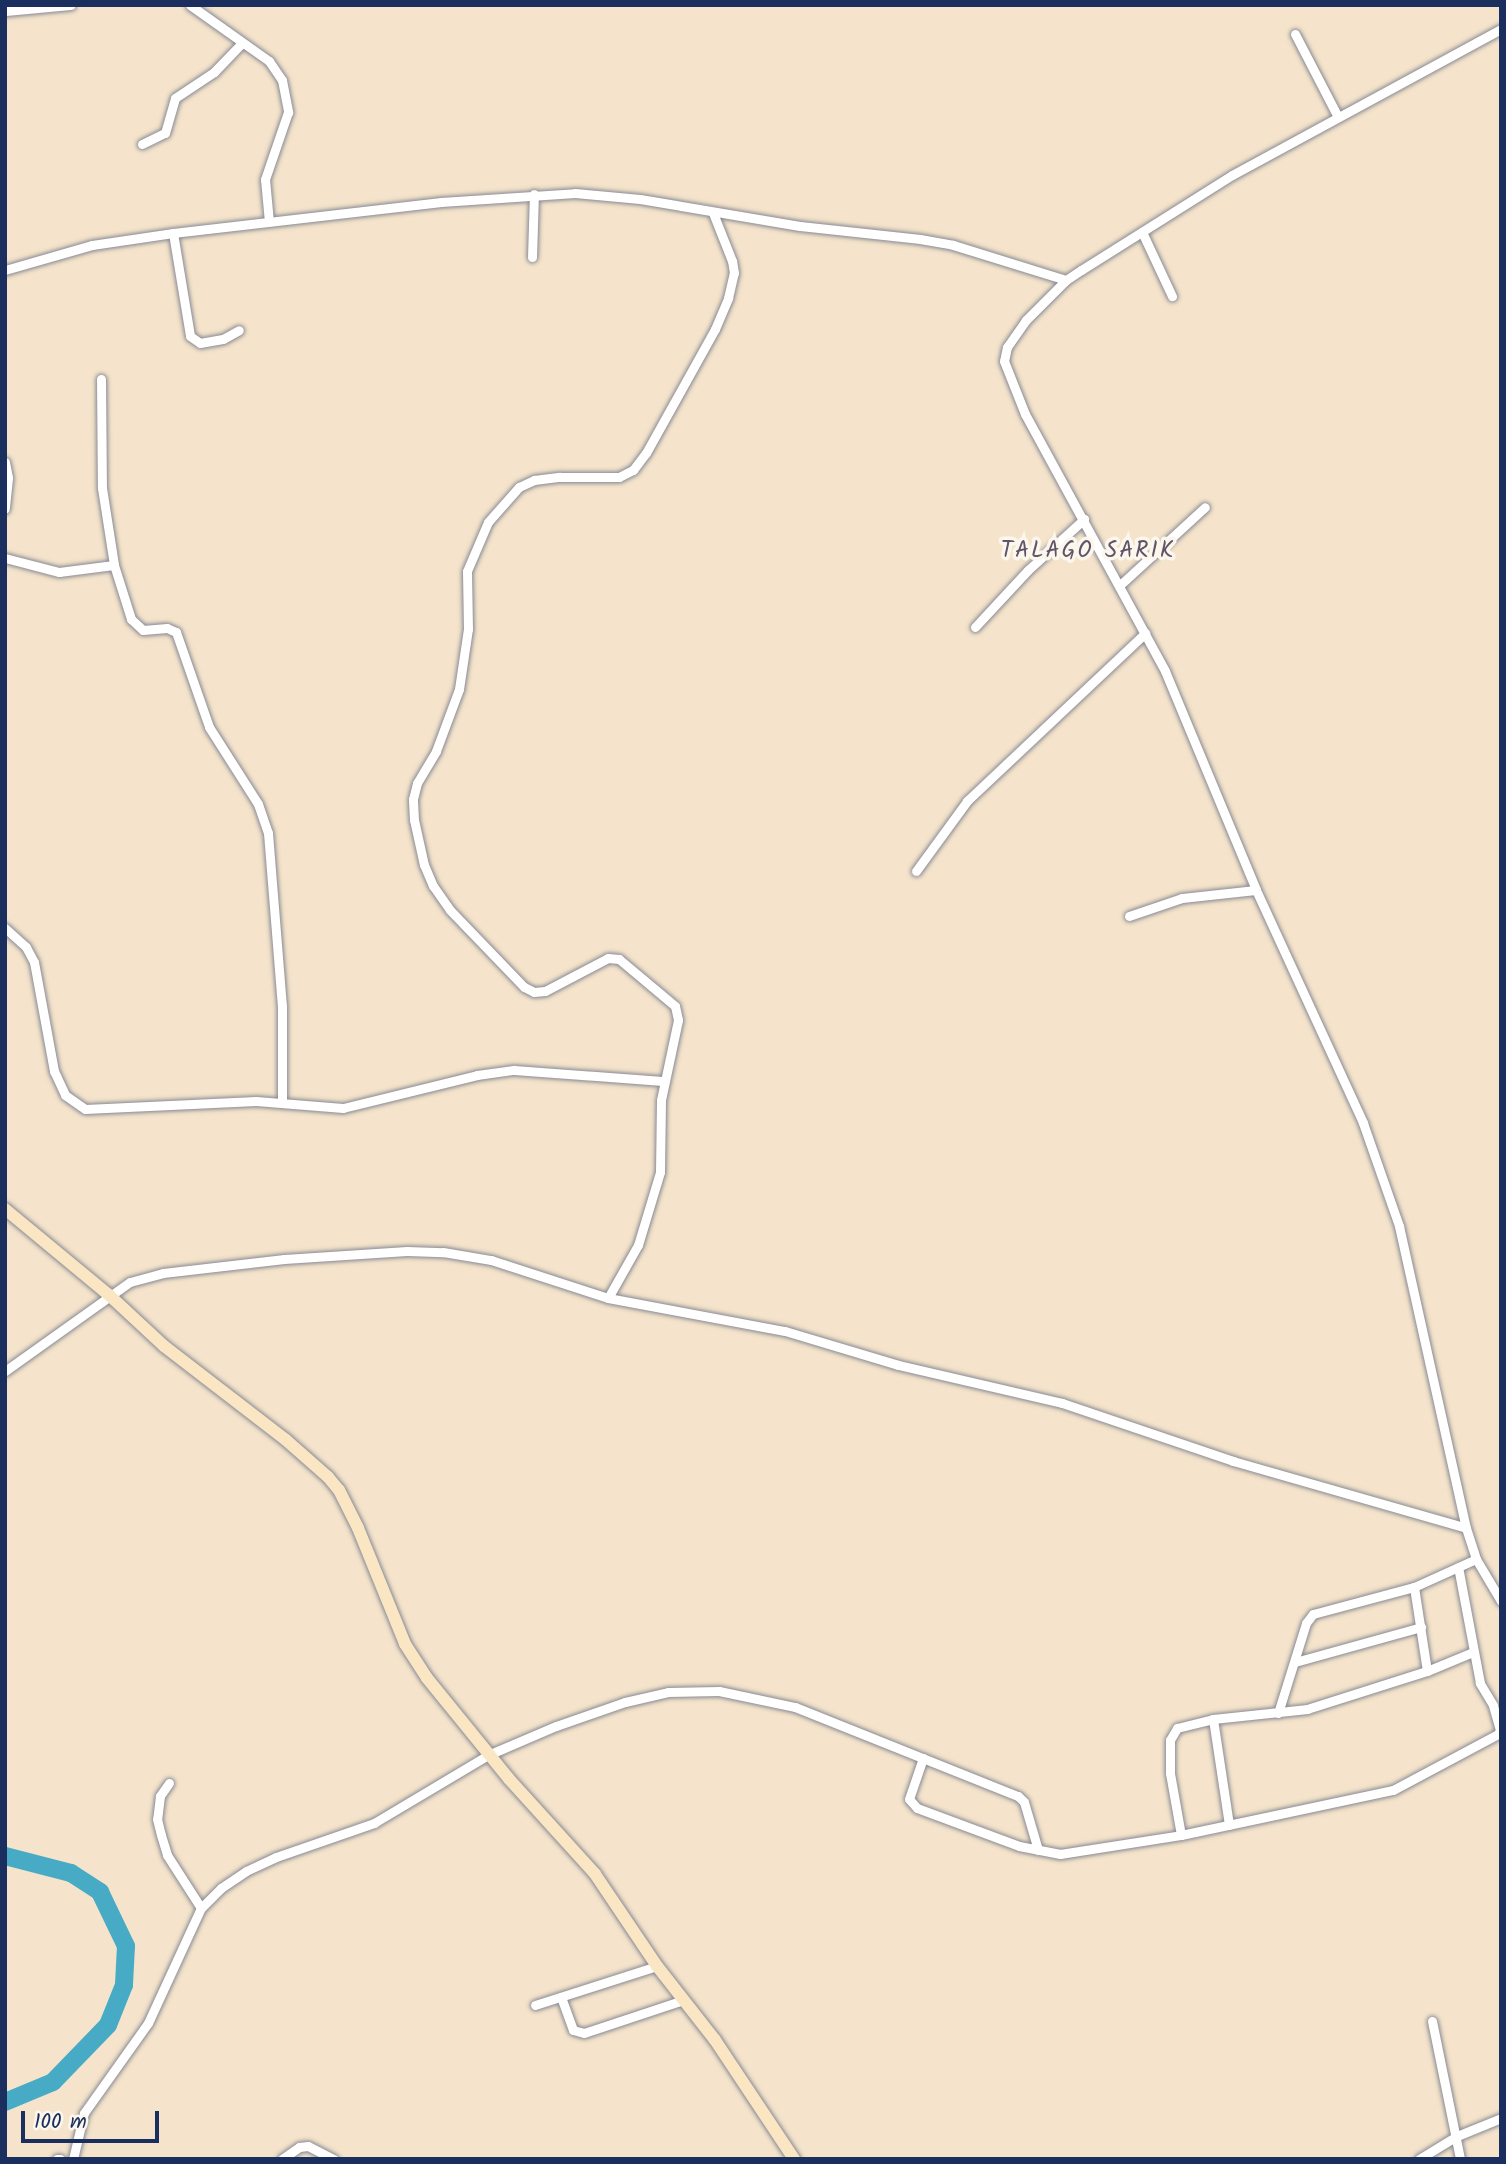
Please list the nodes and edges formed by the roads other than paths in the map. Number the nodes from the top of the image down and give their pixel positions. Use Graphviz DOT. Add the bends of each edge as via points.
graph roads {
  1 [pos="71,5"];
  2 [pos="190,5"];
  3 [pos="5,11"];
  4 [pos="1501,29"];
  5 [pos="1294,34"];
  6 [pos="241,44"];
  7 [pos="1338,117"];
  8 [pos="142,144"];
  9 [pos="534,194"];
  10 [pos="713,213"];
  11 [pos="269,222"];
  12 [pos="1142,232"];
  13 [pos="173,233"];
  14 [pos="532,257"];
  15 [pos="5,270"];
  16 [pos="1066,280"];
  17 [pos="1172,296"];
  18 [pos="239,330"];
  19 [pos="101,379"];
  20 [pos="5,462"];
  21 [pos="1205,507"];
  22 [pos="5,509"];
  23 [pos="1084,519"];
  24 [pos="5,558"];
  25 [pos="114,565"];
  26 [pos="1120,584"];
  27 [pos="975,626"];
  28 [pos="1145,633"];
  29 [pos="916,871"];
  30 [pos="1256,890"];
  31 [pos="1129,916"];
  32 [pos="5,928"];
  33 [pos="663,1081"];
  34 [pos="282,1103"];
  35 [pos="5,1209"];
  36 [pos="109,1295"];
  37 [pos="608,1298"];
  38 [pos="5,1371"];
  39 [pos="1466,1528"];
  40 [pos="1476,1559"];
  41 [pos="1458,1567"];
  42 [pos="1414,1587"];
  43 [pos="1501,1601"];
  44 [pos="1421,1627"];
  45 [pos="1473,1652"];
  46 [pos="1295,1662"];
  47 [pos="1427,1671"];
  48 [pos="1497,1703"];
  49 [pos="1278,1713"];
  50 [pos="1213,1719"];
  51 [pos="488,1755"];
  52 [pos="923,1758"];
  53 [pos="169,1783"];
  54 [pos="1230,1825"];
  55 [pos="1181,1835"];
  56 [pos="1038,1850"];
  57 [pos="201,1908"];
  58 [pos="657,1966"];
  59 [pos="561,1997"];
  60 [pos="682,2000"];
  61 [pos="535,2005"];
  62 [pos="1432,2021"];
  63 [pos="1501,2118"];
  64 [pos="1457,2136"];
  65 [pos="73,2159"];
  66 [pos="282,2159"];
  67 [pos="334,2159"];
  68 [pos="794,2159"];
  69 [pos="1419,2159"];
  70 [pos="1460,2159"];
  1 -- 3 [label="street"];
  2 -- 6 [label="street"];
  4 -- 7 [label="street"];
  5 -- 7 [label="street"];
  6 -- 8 [label="street" via="214,72 175,98 165,133"];
  6 -- 11 [label="street" via="278,70 288,112 265,179"];
  7 -- 12 [label="street"];
  9 -- 10 [label="street" via="588,194"];
  9 -- 11 [label="street"];
  9 -- 14 [label="street"];
  10 -- 16 [label="street" via="953,245"];
  10 -- 33 [label="street" via="732,261 728,298 646,453 633,470 620,477 534,480 519,487 488,522 467,571 468,629 459,689 413,799 424,865 433,886 524,987 545,991 608,958 619,959 670,999 678,1020"];
  11 -- 13 [label="street"];
  12 -- 16 [label="street"];
  12 -- 17 [label="street"];
  13 -- 15 [label="street" via="92,245"];
  13 -- 18 [label="street" via="190,336 200,343"];
  16 -- 23 [label="street" via="1026,320 1007,346 1004,361 1025,414"];
  19 -- 25 [label="street" via="99,462"];
  20 -- 22 [label="street"];
  21 -- 26 [label="street"];
  23 -- 26 [label="street"];
  23 -- 27 [label="street"];
  24 -- 25 [label="street" via="59,572"];
  25 -- 34 [label="street" via="135,624 142,630 176,632 209,727 263,815 272,855 282,1006"];
  26 -- 28 [label="street"];
  28 -- 29 [label="street" via="967,801"];
  28 -- 30 [label="street"];
  30 -- 31 [label="street" via="1182,898"];
  30 -- 39 [label="street" via="1356,1107 1399,1226"];
  32 -- 34 [label="street" via="26,947 34,962 50,1060 65,1095 78,1106"];
  33 -- 34 [label="street" via="498,1071 353,1107"];
  33 -- 37 [label="street" via="660,1172 638,1245"];
  35 -- 36 [label="street"];
  36 -- 37 [label="street" via="130,1282 189,1268 407,1251 491,1260"];
  36 -- 38 [label="street"];
  36 -- 51 [label="street" via="164,1346 286,1440 339,1490 405,1644"];
  37 -- 39 [label="street" via="785,1331 898,1365 1062,1403 1233,1461"];
  39 -- 40 [label="street"];
  40 -- 41 [label="street"];
  40 -- 43 [label="street"];
  41 -- 42 [label="street"];
  41 -- 45 [label="street"];
  42 -- 44 [label="street"];
  42 -- 46 [label="street" via="1313,1614"];
  44 -- 46 [label="street"];
  44 -- 47 [label="street"];
  45 -- 47 [label="street"];
  45 -- 48 [label="street" via="1482,1688"];
  46 -- 49 [label="street"];
  47 -- 49 [label="street" via="1338,1701"];
  48 -- 54 [label="street" via="1498,1734 1402,1787"];
  49 -- 50 [label="street"];
  50 -- 54 [label="street"];
  50 -- 55 [label="street" via="1177,1728 1171,1735 1170,1773"];
  51 -- 52 [label="street" via="625,1702 668,1692 719,1691 795,1707"];
  51 -- 57 [label="street" via="374,1823 246,1871"];
  51 -- 58 [label="street" via="596,1874"];
  52 -- 56 [label="street" via="1018,1796 1024,1802"];
  52 -- 56 [label="street" via="909,1800 917,1808"];
  53 -- 57 [label="street" via="160,1796 157,1819 161,1835 167,1855"];
  54 -- 55 [label="street"];
  55 -- 56 [label="street" via="1060,1854"];
  57 -- 65 [label="street" via="148,2023 84,2113"];
  58 -- 59 [label="street"];
  58 -- 60 [label="street"];
  59 -- 60 [label="street" via="573,2030 583,2033"];
  59 -- 61 [label="street"];
  60 -- 68 [label="street" via="715,2040"];
  62 -- 64 [label="street"];
  63 -- 64 [label="street"];
  64 -- 69 [label="street"];
  64 -- 70 [label="street"];
  66 -- 67 [label="street" via="307,2146"];
}
